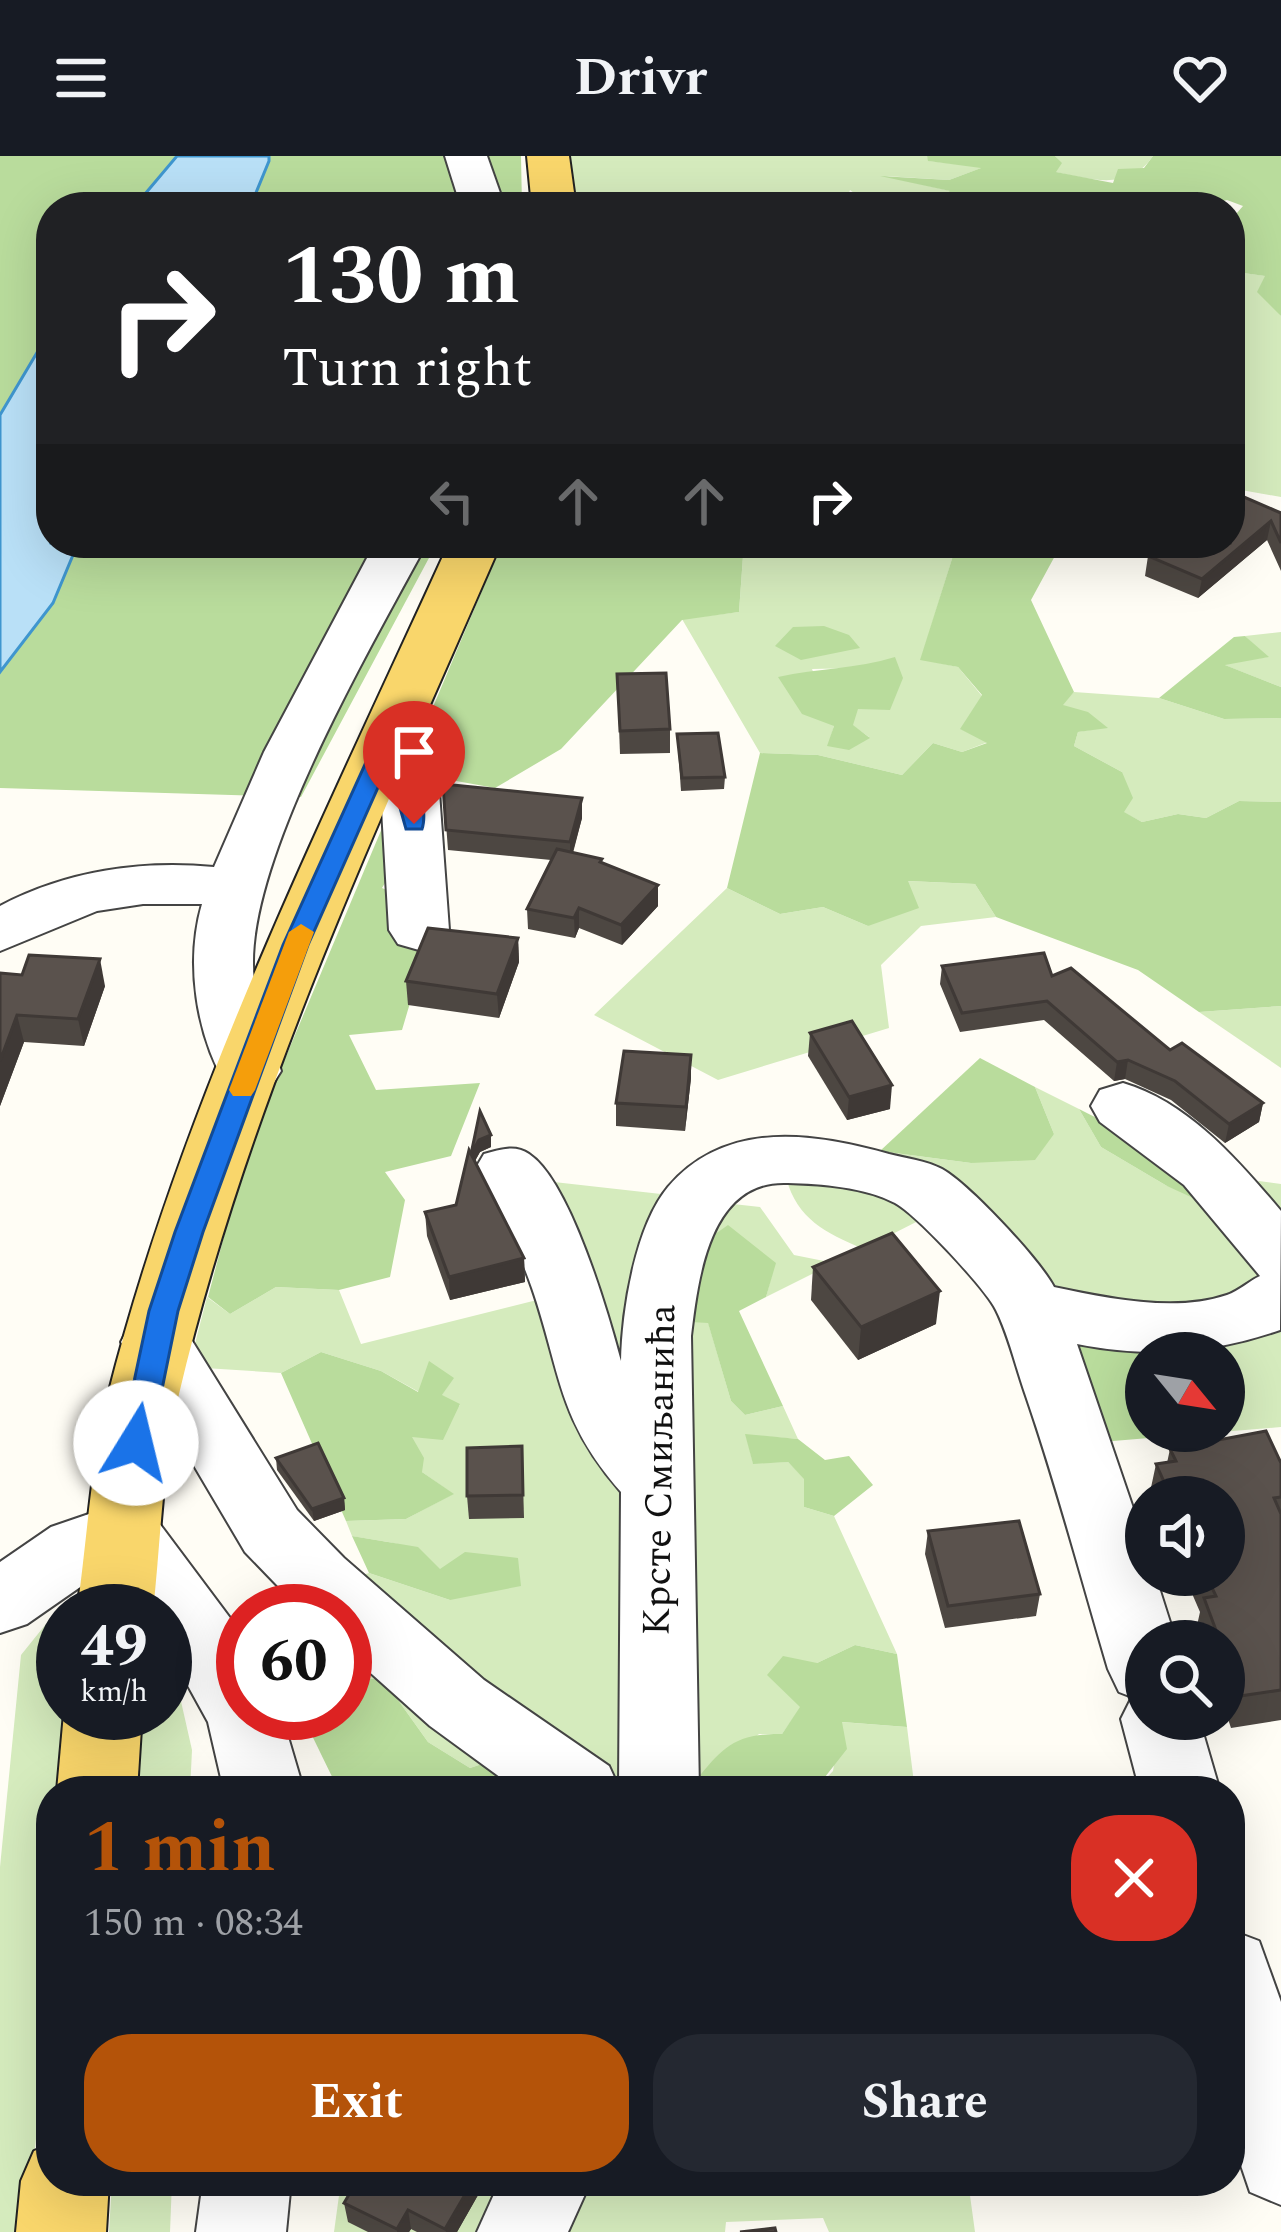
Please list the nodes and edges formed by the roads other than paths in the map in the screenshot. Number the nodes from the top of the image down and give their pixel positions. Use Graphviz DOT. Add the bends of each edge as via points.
graph roads {
  1 [pos="466,156"];
  2 [pos="548,156"];
  3 [pos="478,192"];
  4 [pos="552,192"];
  5 [pos="393,558"];
  6 [pos="468,558"];
  7 [pos="388,738"];
  8 [pos="237,888"];
  9 [pos="419,930"];
  10 [pos="0,931"];
  11 [pos="249,1071"];
  12 [pos="1123,1106"];
  13 [pos="508,1171"];
  14 [pos="1281,1257"];
  15 [pos="1281,1295"];
  16 [pos="1029,1308"];
  17 [pos="156,1342"];
  18 [pos="655,1481"];
  19 [pos="124,1532"];
  20 [pos="118,1584"];
  21 [pos="1,1607"];
  22 [pos="1131,1620"];
  23 [pos="102,1740"];
  24 [pos="1166,1740"];
  25 [pos="98,1776"];
  26 [pos="263,1776"];
  27 [pos="560,1776"];
  28 [pos="659,1776"];
  29 [pos="1176,1776"];
  30 [pos="1245,2025"];
  31 [pos="1281,2162"];
  32 [pos="63,2196"];
  33 [pos="245,2196"];
  34 [pos="540,2196"];
  35 [pos="61,2232"];
  36 [pos="241,2232"];
  37 [pos="522,2232"];
  1 -- 3 [label="street"];
  2 -- 4 [label="main road"];
  5 -- 8 [label="street" via="304,732"];
  6 -- 7 [label="main road"];
  7 -- 9 [label="street" via="410,792"];
  7 -- 11 [label="main road"];
  8 -- 10 [label="street" via="119,884 48,903"];
  8 -- 11 [label="street" via="222,964"];
  11 -- 17 [label="main road"];
  12 -- 14 [label="street" via="1207,1168"];
  13 -- 18 [label="street" via="533,1207 567,1291 598,1403"];
  15 -- 16 [label="street" via="1227,1320 1168,1328 1098,1324"];
  16 -- 18 [label="street, Крсте Смиљанића" via="971,1234 919,1186 830,1161 766,1158 692,1204 667,1268 656,1336"];
  16 -- 22 [label="street, Крсте Смиљанића"];
  17 -- 19 [label="main road"];
  17 -- 27 [label="street" via="271,1531 457,1702"];
  18 -- 28 [label="street, Крсте Смиљанића"];
  19 -- 20 [label="main road"];
  19 -- 21 [label="street" via="76,1548"];
  19 -- 26 [label="street" via="184,1605 229,1686"];
  23 -- 25 [label="main road"];
  24 -- 29 [label="street"];
  30 -- 31 [label="street"];
  32 -- 35 [label="main road"];
  33 -- 36 [label="street"];
  34 -- 37 [label="street"];
}
